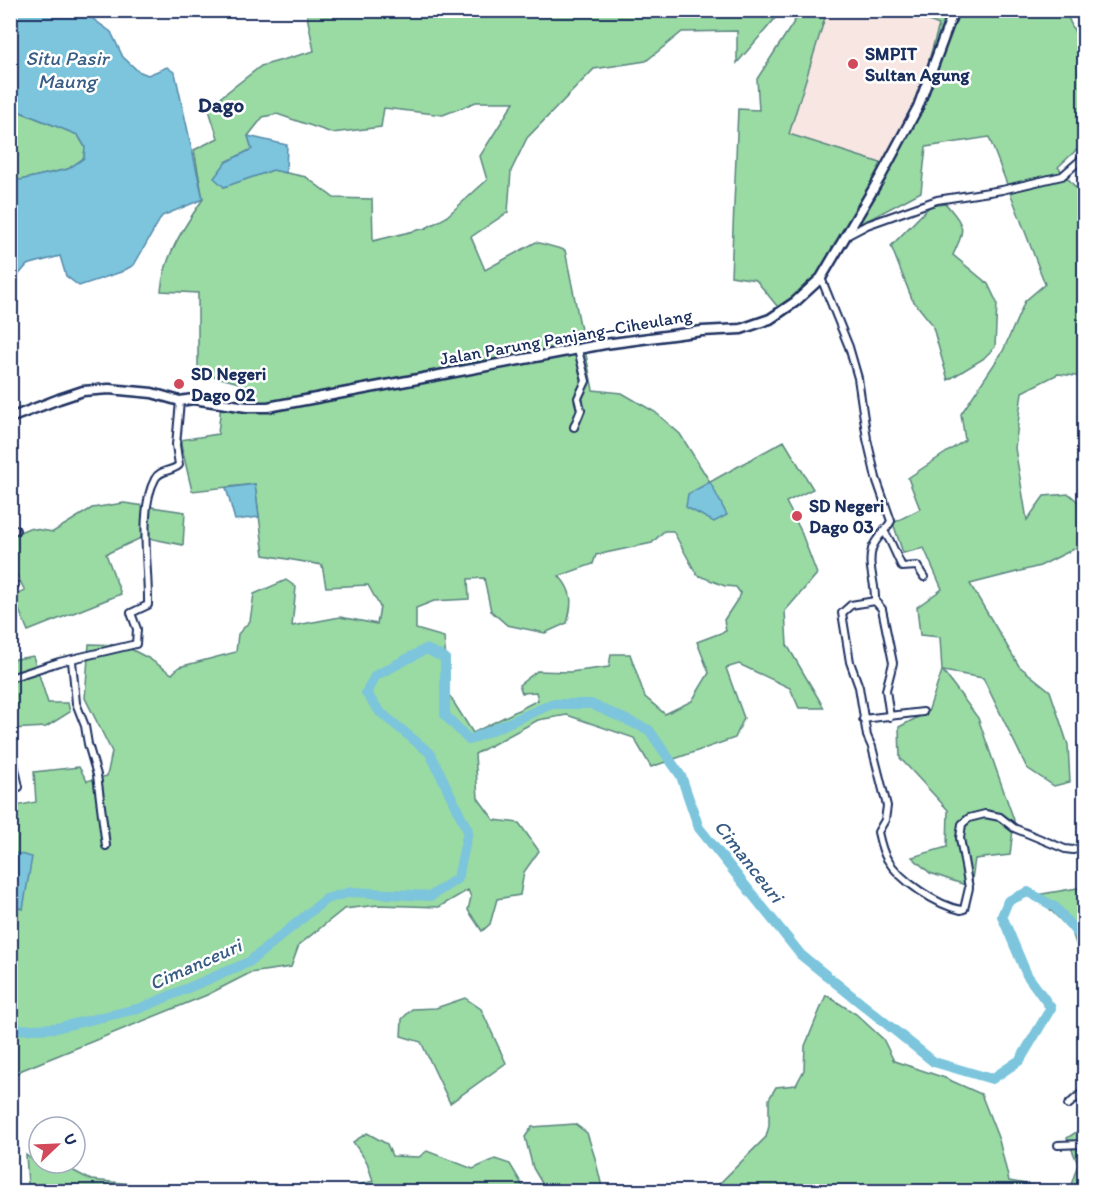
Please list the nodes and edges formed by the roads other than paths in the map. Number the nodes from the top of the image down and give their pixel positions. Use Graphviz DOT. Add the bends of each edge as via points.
graph roads {
  1 [pos="954,10"];
  2 [pos="1084,157"];
  3 [pos="845,236"];
  4 [pos="821,278"];
  5 [pos="579,350"];
  6 [pos="180,401"];
  7 [pos="10,418"];
  8 [pos="574,427"];
  9 [pos="884,531"];
  10 [pos="924,577"];
  11 [pos="875,601"];
  12 [pos="72,661"];
  13 [pos="10,678"];
  14 [pos="923,712"];
  15 [pos="890,717"];
  16 [pos="863,719"];
  17 [pos="10,746"];
  18 [pos="19,787"];
  19 [pos="106,846"];
  20 [pos="1084,847"];
  21 [pos="1084,1091"];
  22 [pos="1068,1105"];
  23 [pos="1084,1144"];
  24 [pos="1058,1145"];
  1 -- 3 [label="street, Jalan Parung Panjang–Ciheulang" via="918,107"];
  2 -- 3 [label="street" via="1062,176 937,200"];
  3 -- 4 [label="street, Jalan Parung Panjang–Ciheulang"];
  4 -- 5 [label="street, Jalan Parung Panjang–Ciheulang" via="795,302 756,325"];
  4 -- 9 [label="street" via="858,378 867,439 891,521"];
  5 -- 6 [label="street, Jalan Parung Panjang–Ciheulang" via="268,408 193,399"];
  5 -- 8 [label="street" via="586,381 578,398 581,410"];
  6 -- 7 [label="street, Jalan Parung Panjang–Ciheulang" via="133,390 83,391"];
  6 -- 12 [label="street" via="176,445 179,465 160,472 146,509 148,605 130,613 136,628 135,644"];
  9 -- 10 [label="street" via="902,567 917,566"];
  9 -- 11 [label="street" via="872,547"];
  11 -- 15 [label="street" via="882,609 893,663 886,690"];
  11 -- 16 [label="street" via="851,605 842,613"];
  12 -- 13 [label="street"];
  12 -- 19 [label="street" via="75,704 85,726 97,775"];
  14 -- 15 [label="street"];
  15 -- 16 [label="street"];
  16 -- 20 [label="street" via="887,806 878,832 883,851 903,878 931,897 955,909 964,909 969,888 960,838 962,824 978,814 1000,817 1014,828 1065,849"];
  17 -- 18 [label="street"];
  21 -- 22 [label="street"];
  23 -- 24 [label="street"];
}
